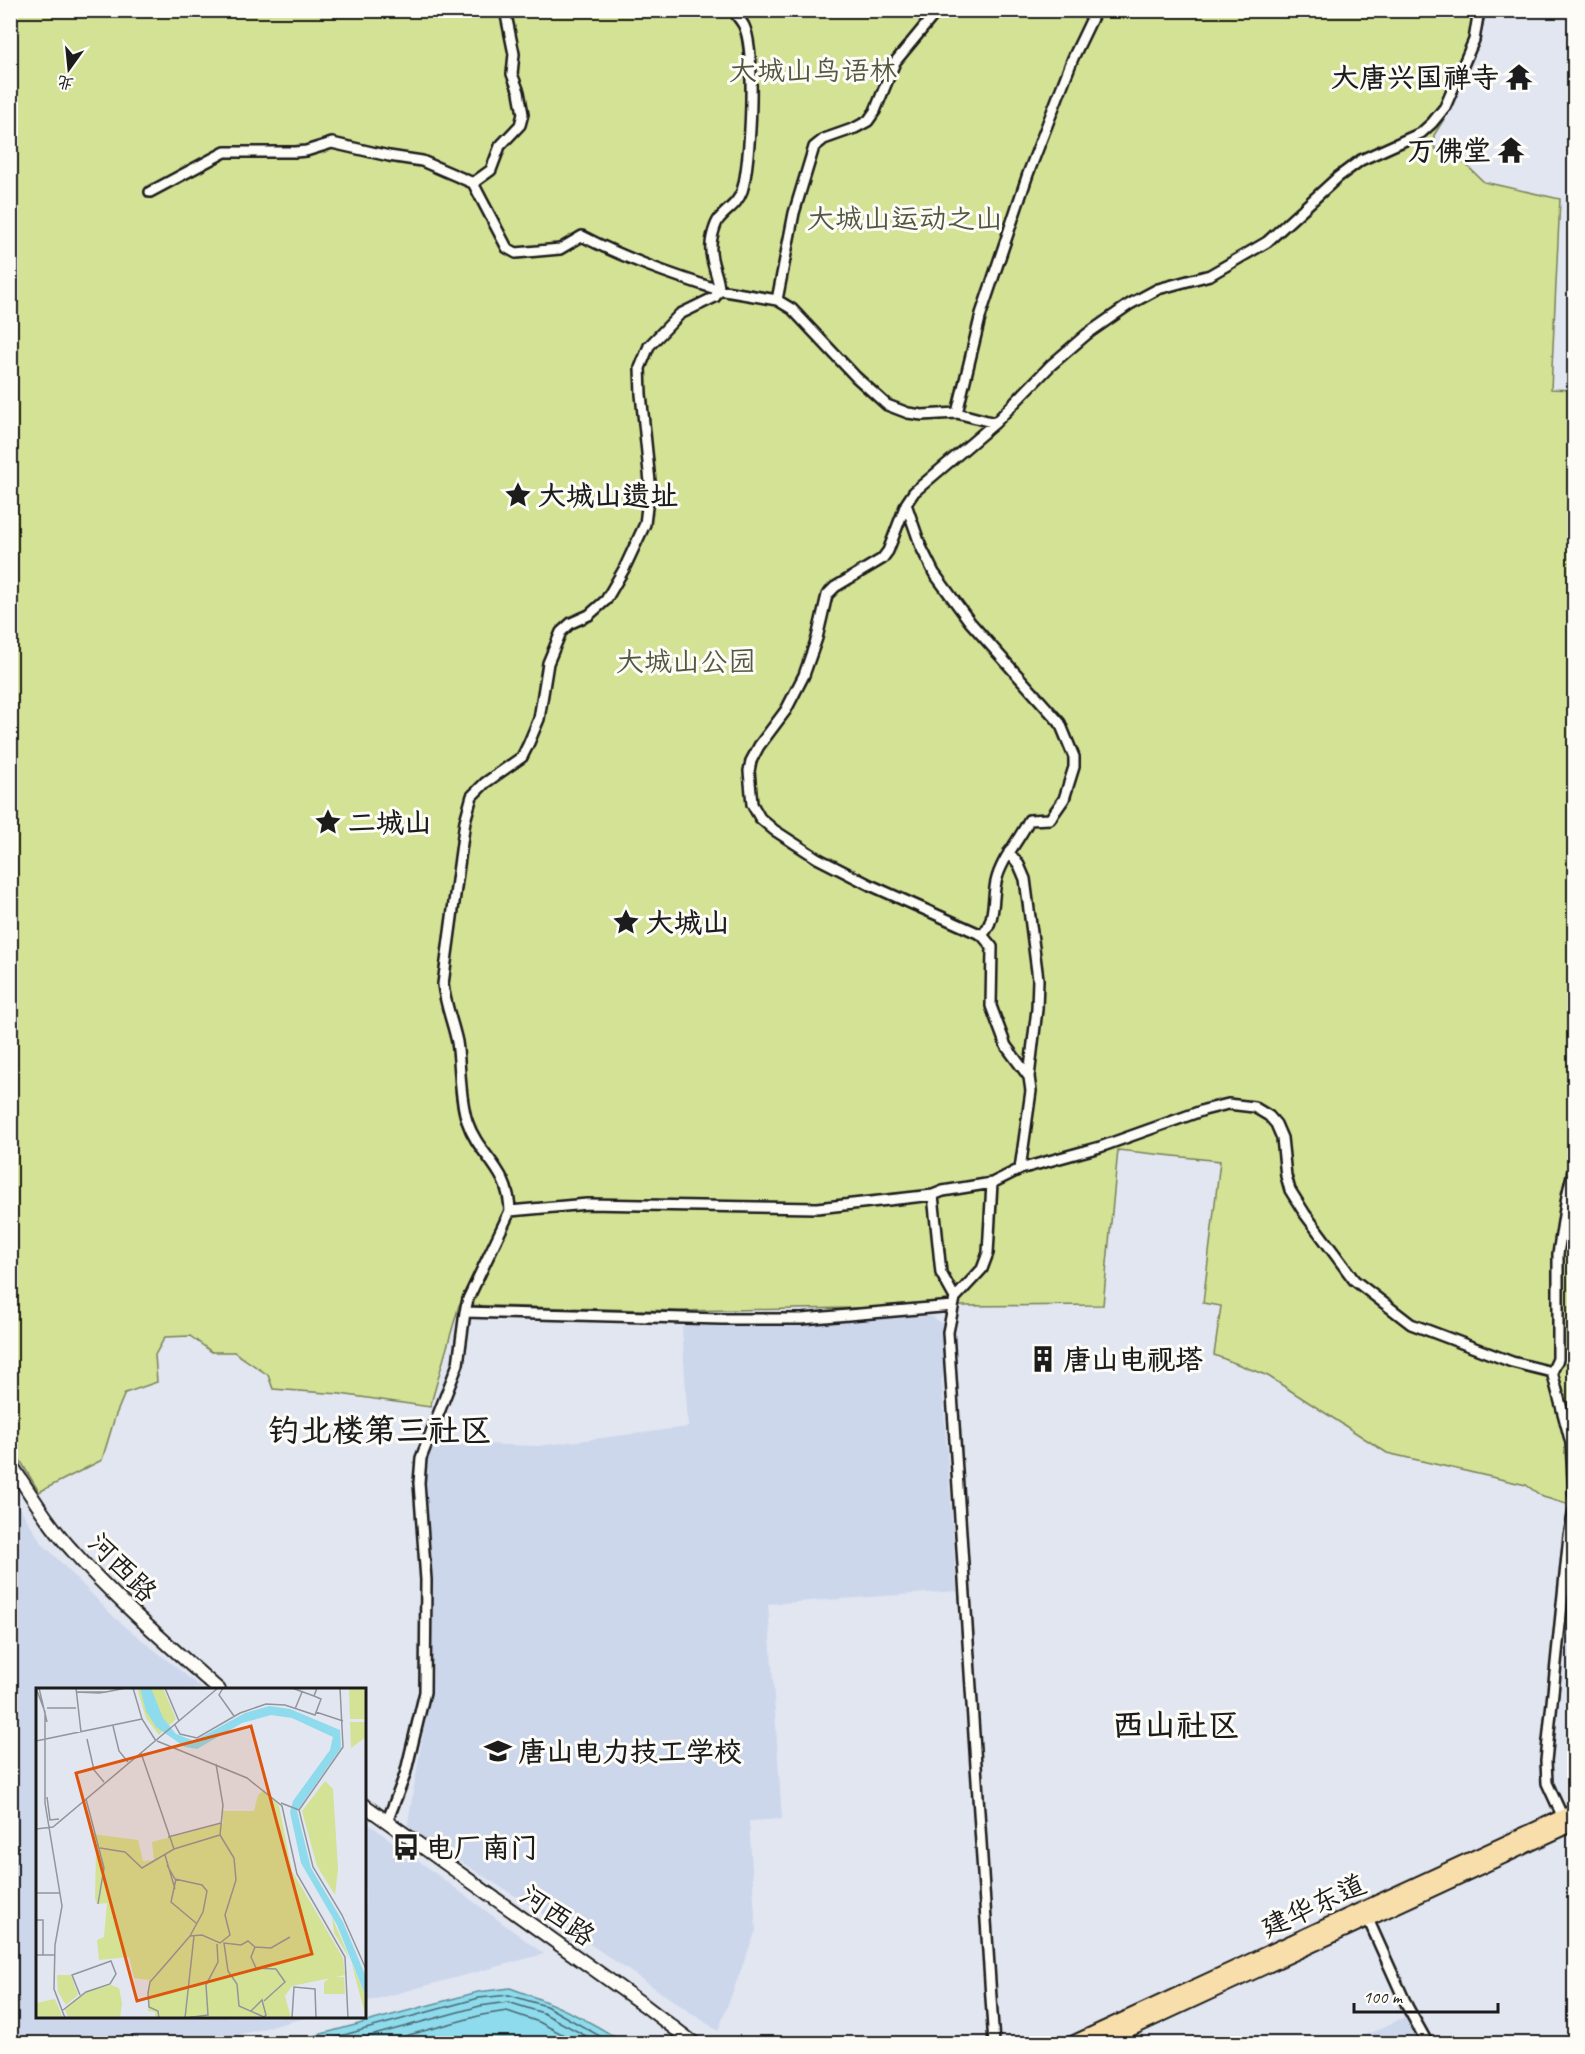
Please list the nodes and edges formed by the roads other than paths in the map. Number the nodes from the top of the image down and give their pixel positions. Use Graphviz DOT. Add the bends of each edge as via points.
graph roads {
  1 [pos="505,10"];
  2 [pos="733,10"];
  3 [pos="938,10"];
  4 [pos="1096,10"];
  5 [pos="1479,10"];
  6 [pos="473,183"];
  7 [pos="150,192"];
  8 [pos="719,290"];
  9 [pos="777,300"];
  10 [pos="957,413"];
  11 [pos="995,423"];
  12 [pos="906,504"];
  13 [pos="1010,852"];
  14 [pos="982,935"];
  15 [pos="1029,1077"];
  16 [pos="1575,1167"];
  17 [pos="1020,1169"];
  18 [pos="992,1184"];
  19 [pos="933,1195"];
  20 [pos="510,1211"];
  21 [pos="954,1302"];
  22 [pos="465,1312"];
  23 [pos="1552,1372"];
  24 [pos="10,1463"];
  25 [pos="1575,1496"];
  26 [pos="1575,1510"];
  27 [pos="218,1688"];
  28 [pos="366,1806"];
  29 [pos="1570,1820"];
  30 [pos="387,1822"];
  31 [pos="1368,1918"];
  32 [pos="1126,2037"];
  33 [pos="695,2043"];
  34 [pos="994,2043"];
  35 [pos="1072,2043"];
  36 [pos="1097,2043"];
  37 [pos="1428,2043"];
  1 -- 6 [label="street" via="514,54 512,74 523,114 520,125 500,146 491,170"];
  2 -- 8 [label="street" via="744,26 748,46 748,164 741,193 718,220 711,246"];
  3 -- 9 [label="street" via="895,62 868,120 814,147 794,213"];
  4 -- 10 [label="street" via="1028,174 981,314"];
  5 -- 11 [label="street" via="1474,40 1445,107 1432,123 1420,133 1353,165 1267,242 1210,275 1158,289 1130,304 1051,365"];
  6 -- 7 [label="street" via="422,161 332,143 306,151 225,152"];
  6 -- 8 [label="street" via="507,248 516,253 560,249 582,236 665,272"];
  8 -- 9 [label="street"];
  8 -- 20 [label="street" via="715,297 680,314 649,346 640,368 650,482 645,524 606,600 561,632 548,663 539,719 522,757 472,796 465,821 443,984 445,1002 457,1041 467,1121 504,1181"];
  9 -- 10 [label="street" via="792,309 887,405 922,415"];
  10 -- 11 [label="street"];
  11 -- 12 [label="street" via="914,492"];
  12 -- 13 [label="street" via="934,573 970,622 1060,723 1074,757 1064,799 1050,819 1029,820"];
  12 -- 14 [label="street" via="882,559 827,594 804,675 752,761 752,804 774,830 817,858"];
  13 -- 14 [label="street" via="996,882 989,928"];
  13 -- 15 [label="street" via="1025,879 1038,979"];
  14 -- 15 [label="street" via="992,947 991,1006 1006,1046"];
  15 -- 17 [label="street" via="1031,1091"];
  16 -- 23 [label="street" via="1558,1254 1558,1359"];
  17 -- 18 [label="street"];
  17 -- 23 [label="street" via="1100,1147 1204,1110 1228,1104 1254,1107 1276,1124 1290,1190 1354,1280 1411,1324 1512,1362"];
  18 -- 19 [label="street"];
  18 -- 21 [label="street" via="988,1253 982,1269"];
  19 -- 20 [label="street" via="817,1208 587,1204"];
  19 -- 21 [label="street" via="941,1274"];
  20 -- 22 [label="street"];
  21 -- 22 [label="street" via="802,1319"];
  21 -- 34 [label="street" via="948,1332"];
  22 -- 30 [label="street" via="458,1364 420,1458 426,1580 425,1692 405,1775"];
  23 -- 25 [label="street" via="1571,1443"];
  24 -- 27 [label="street, 河西路" via="44,1516 72,1550 150,1628"];
  26 -- 29 [label="street" via="1546,1761 1547,1783"];
  28 -- 30 [label="street, 河西路"];
  29 -- 31 [label="main road, 建华东道"];
  29 -- 35 [label="main road, 建华东道"];
  30 -- 33 [label="street, 河西路"];
  31 -- 32 [label="main road, 建华东道"];
  31 -- 37 [label="street"];
  32 -- 36 [label="main road, 建华东道"];
}
